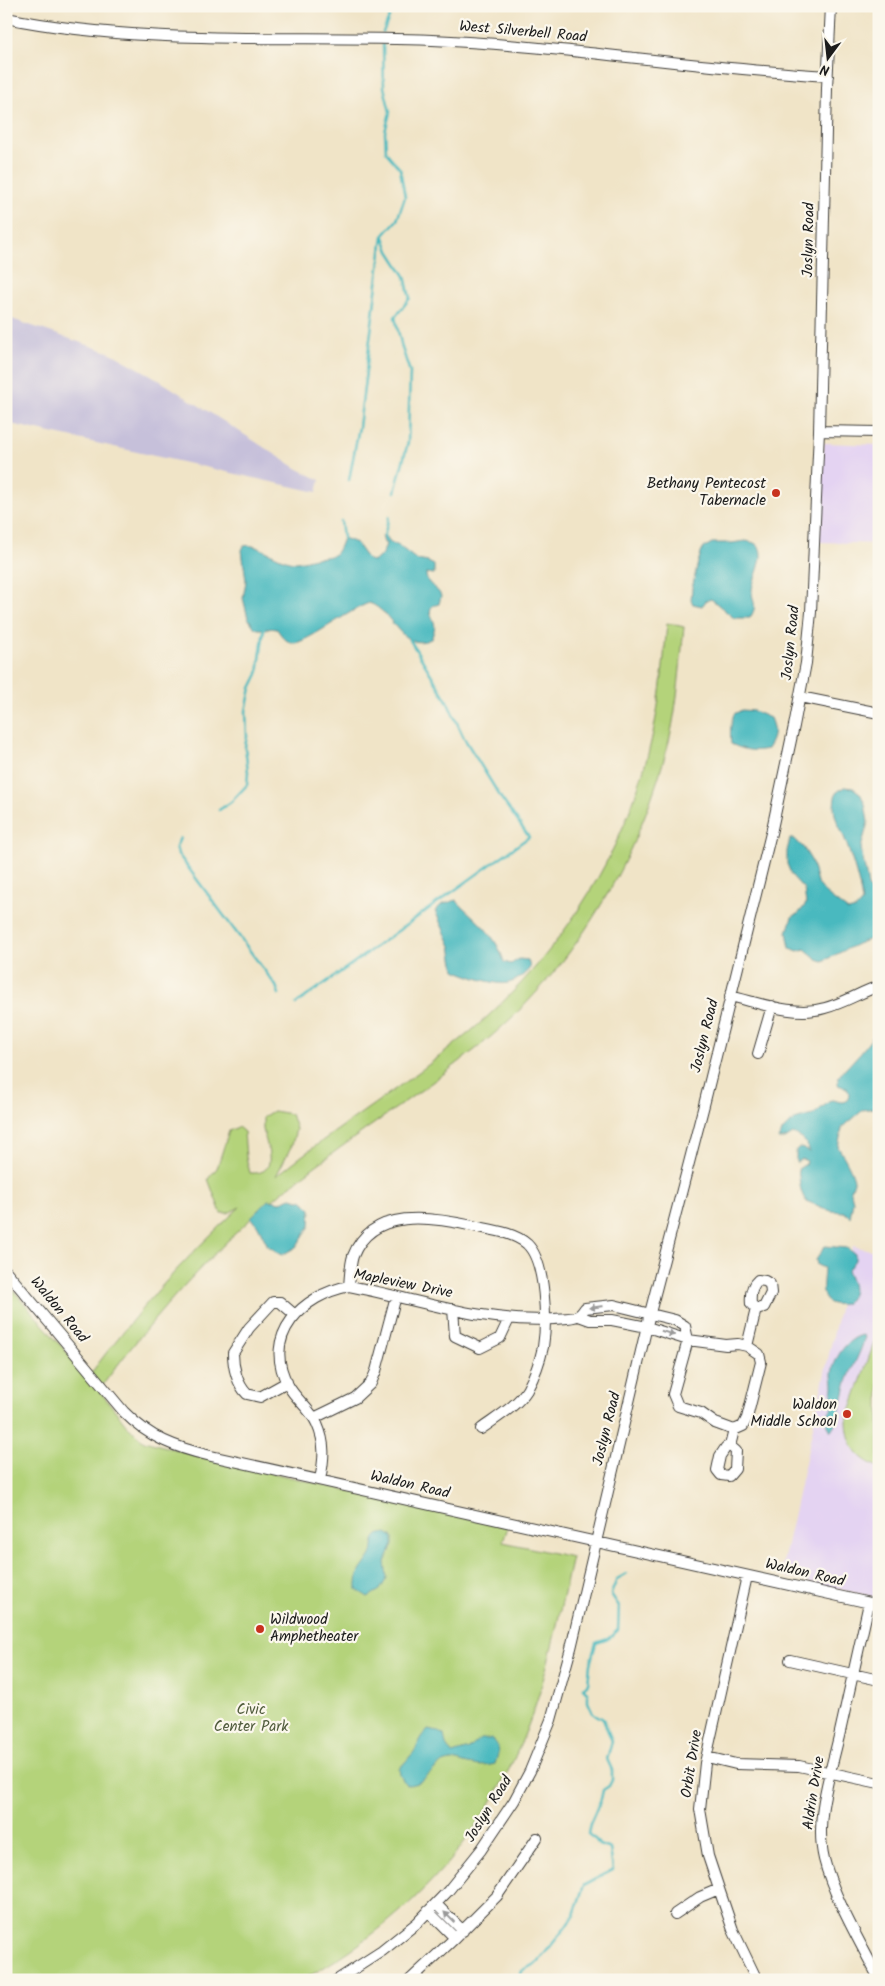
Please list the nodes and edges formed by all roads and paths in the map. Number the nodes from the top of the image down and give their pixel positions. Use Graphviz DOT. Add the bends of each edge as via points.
graph roads {
  1 [pos="831,6"];
  2 [pos="6,18"];
  3 [pos="828,76"];
  4 [pos="819,431"];
  5 [pos="879,432"];
  6 [pos="800,697"];
  7 [pos="879,713"];
  8 [pos="879,986"];
  9 [pos="730,996"];
  10 [pos="772,1006"];
  11 [pos="758,1054"];
  12 [pos="6,1271"];
  13 [pos="349,1286"];
  14 [pos="396,1296"];
  15 [pos="614,1305"];
  16 [pos="453,1309"];
  17 [pos="756,1309"];
  18 [pos="650,1313"];
  19 [pos="295,1315"];
  20 [pos="579,1316"];
  21 [pos="508,1319"];
  22 [pos="544,1319"];
  23 [pos="612,1320"];
  24 [pos="647,1327"];
  25 [pos="688,1340"];
  26 [pos="747,1346"];
  27 [pos="286,1382"];
  28 [pos="314,1418"];
  29 [pos="480,1429"];
  30 [pos="734,1430"];
  31 [pos="730,1446"];
  32 [pos="320,1480"];
  33 [pos="595,1541"];
  34 [pos="747,1576"];
  35 [pos="874,1604"];
  36 [pos="790,1660"];
  37 [pos="853,1674"];
  38 [pos="879,1680"];
  39 [pos="707,1757"];
  40 [pos="831,1772"];
  41 [pos="879,1783"];
  42 [pos="537,1838"];
  43 [pos="719,1889"];
  44 [pos="432,1908"];
  45 [pos="675,1914"];
  46 [pos="459,1934"];
  47 [pos="879,1979"];
  48 [pos="338,1980"];
  49 [pos="410,1980"];
  50 [pos="757,1980"];
  1 -- 3 [label="street, Joslyn Road"];
  2 -- 3 [label="street, West Silverbell Road" via="108,33 376,38 534,46 664,62"];
  3 -- 4 [label="street, Joslyn Road"];
  4 -- 5 [label="street"];
  4 -- 6 [label="street, Joslyn Road" via="811,612"];
  6 -- 7 [label="street"];
  6 -- 9 [label="street, Joslyn Road" via="772,829"];
  8 -- 10 [label="street" via="824,1008 799,1011"];
  9 -- 10 [label="street"];
  9 -- 18 [label="street, Joslyn Road"];
  10 -- 11 [label="street"];
  12 -- 32 [label="street, Waldon Road" via="117,1404 146,1432 181,1448"];
  13 -- 14 [label="street, Mapleview Drive"];
  13 -- 19 [label="street, Mapleview Drive" via="317,1297"];
  13 -- 22 [label="street" via="352,1258 361,1240 371,1230 392,1221 432,1218 509,1234 525,1243 535,1257 543,1290"];
  14 -- 16 [label="street, Mapleview Drive"];
  14 -- 28 [label="street" via="371,1383 355,1398"];
  15 -- 18 [label="street, Mapleview Drive"];
  15 -- 20 [label="street, Mapleview Drive, one-way" via="585,1308"];
  15 -- 23 [label="street"];
  16 -- 21 [label="street, Mapleview Drive"];
  16 -- 21 [label="street" via="455,1336 480,1348 500,1338"];
  17 -- 26 [label="street"];
  18 -- 24 [label="street, Joslyn Road"];
  18 -- 25 [label="street, Mapleview Drive" via="685,1326"];
  19 -- 27 [label="street, Mapleview Drive" via="280,1346 279,1356"];
  19 -- 27 [label="street" via="280,1302 273,1302 249,1328 233,1353 237,1377 247,1394 260,1397"];
  20 -- 22 [label="street, Mapleview Drive"];
  20 -- 23 [label="street, Mapleview Drive" via="590,1320"];
  21 -- 22 [label="street, Mapleview Drive"];
  22 -- 29 [label="street" via="543,1346 526,1391 512,1406"];
  23 -- 24 [label="street, Mapleview Drive"];
  24 -- 25 [label="street, Mapleview Drive, one-way"];
  24 -- 33 [label="street, Joslyn Road"];
  25 -- 26 [label="street, Mapleview Drive"];
  25 -- 30 [label="street" via="673,1394 678,1406 701,1413"];
  26 -- 30 [label="street" via="759,1354 761,1362 747,1418"];
  27 -- 28 [label="street, Mapleview Drive"];
  28 -- 32 [label="street, Mapleview Drive" via="324,1448"];
  30 -- 31 [label="street"];
  32 -- 33 [label="street, Waldon Road"];
  33 -- 34 [label="street, Waldon Road"];
  33 -- 44 [label="street, Joslyn Road" via="563,1680 530,1771 481,1850"];
  34 -- 35 [label="street, Waldon Road"];
  34 -- 39 [label="street, Orbit Drive"];
  35 -- 37 [label="street, Aldrin Drive"];
  36 -- 37 [label="street"];
  37 -- 38 [label="street"];
  37 -- 40 [label="street, Aldrin Drive"];
  39 -- 40 [label="street" via="736,1764 799,1766"];
  39 -- 43 [label="street, Orbit Drive" via="700,1809 708,1856"];
  40 -- 41 [label="street"];
  40 -- 47 [label="street, Aldrin Drive" via="822,1816 824,1859"];
  42 -- 46 [label="street" via="497,1896"];
  43 -- 45 [label="street"];
  43 -- 50 [label="street, Orbit Drive" via="733,1930"];
  44 -- 46 [label="street"];
  44 -- 48 [label="street, Joslyn Road" via="382,1952"];
  46 -- 49 [label="street"];
}
